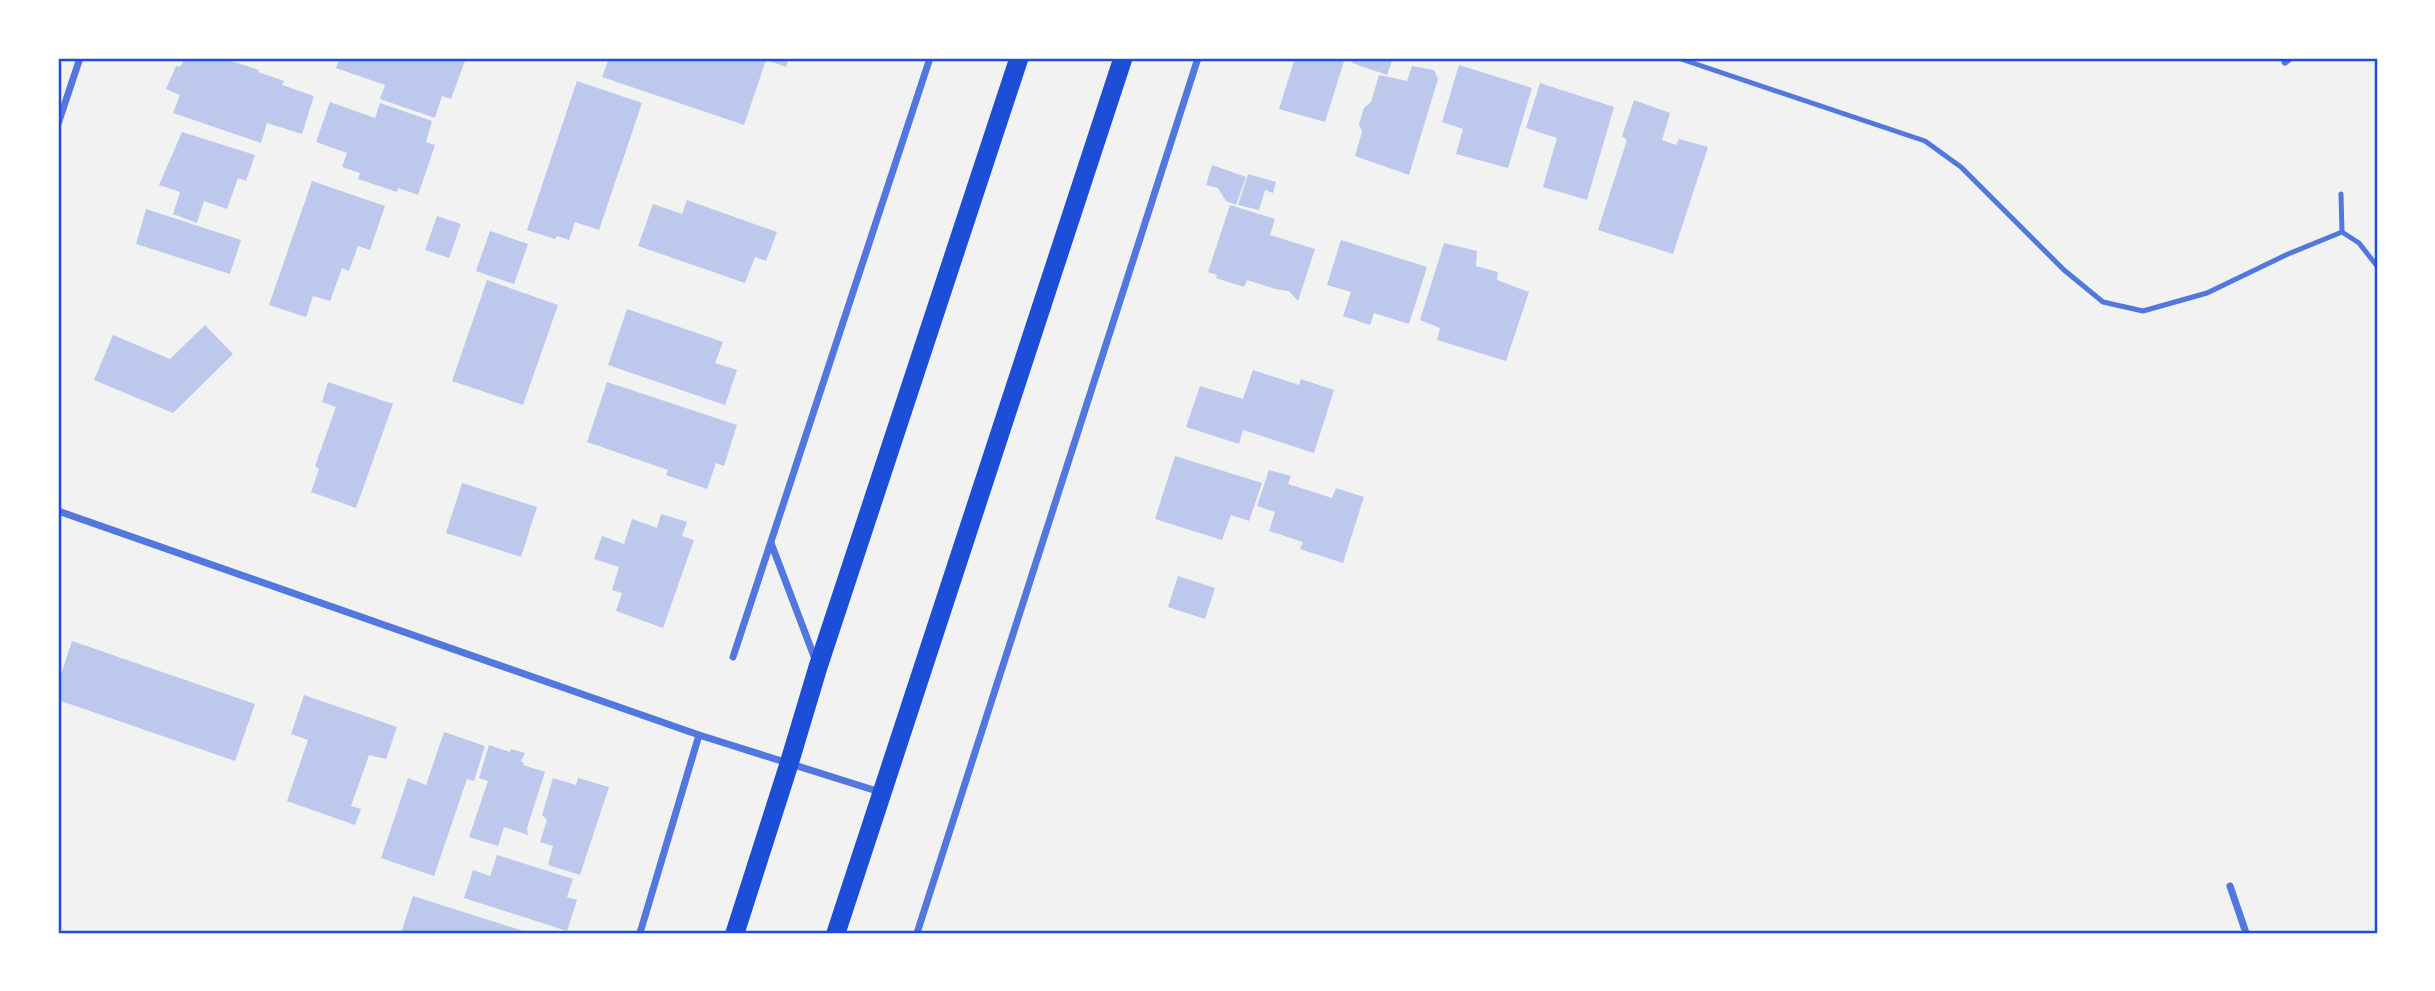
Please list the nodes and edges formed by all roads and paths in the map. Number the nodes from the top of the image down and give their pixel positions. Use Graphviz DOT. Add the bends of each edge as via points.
graph roads {
  1 [pos="80,58"];
  2 [pos="930,58"];
  3 [pos="1019,58"];
  4 [pos="1123,58"];
  5 [pos="1198,58"];
  6 [pos="1678,58"];
  7 [pos="58,124"];
  8 [pos="2341,194"];
  9 [pos="2342,232"];
  10 [pos="2377,266"];
  11 [pos="58,511"];
  12 [pos="771,542"];
  13 [pos="733,657"];
  14 [pos="818,667"];
  15 [pos="699,735"];
  16 [pos="789,764"];
  17 [pos="881,793"];
  18 [pos="2230,886"];
  19 [pos="640,933"];
  20 [pos="735,933"];
  21 [pos="836,933"];
  22 [pos="917,933"];
  23 [pos="2246,933"];
  1 -- 7 [label="street"];
  2 -- 12 [label="street"];
  3 -- 14 [label="highway"];
  4 -- 17 [label="highway"];
  5 -- 22 [label="street"];
  6 -- 9 [label="lane" via="1925,141 1961,167 2064,270 2103,302 2143,311 2207,293"];
  8 -- 9 [label="lane"];
  9 -- 10 [label="lane" via="2359,243"];
  11 -- 15 [label="street"];
  12 -- 13 [label="street"];
  12 -- 14 [label="street"];
  14 -- 16 [label="highway"];
  15 -- 16 [label="street"];
  15 -- 19 [label="street"];
  16 -- 17 [label="street"];
  16 -- 20 [label="highway"];
  17 -- 21 [label="highway"];
  18 -- 23 [label="street"];
}
